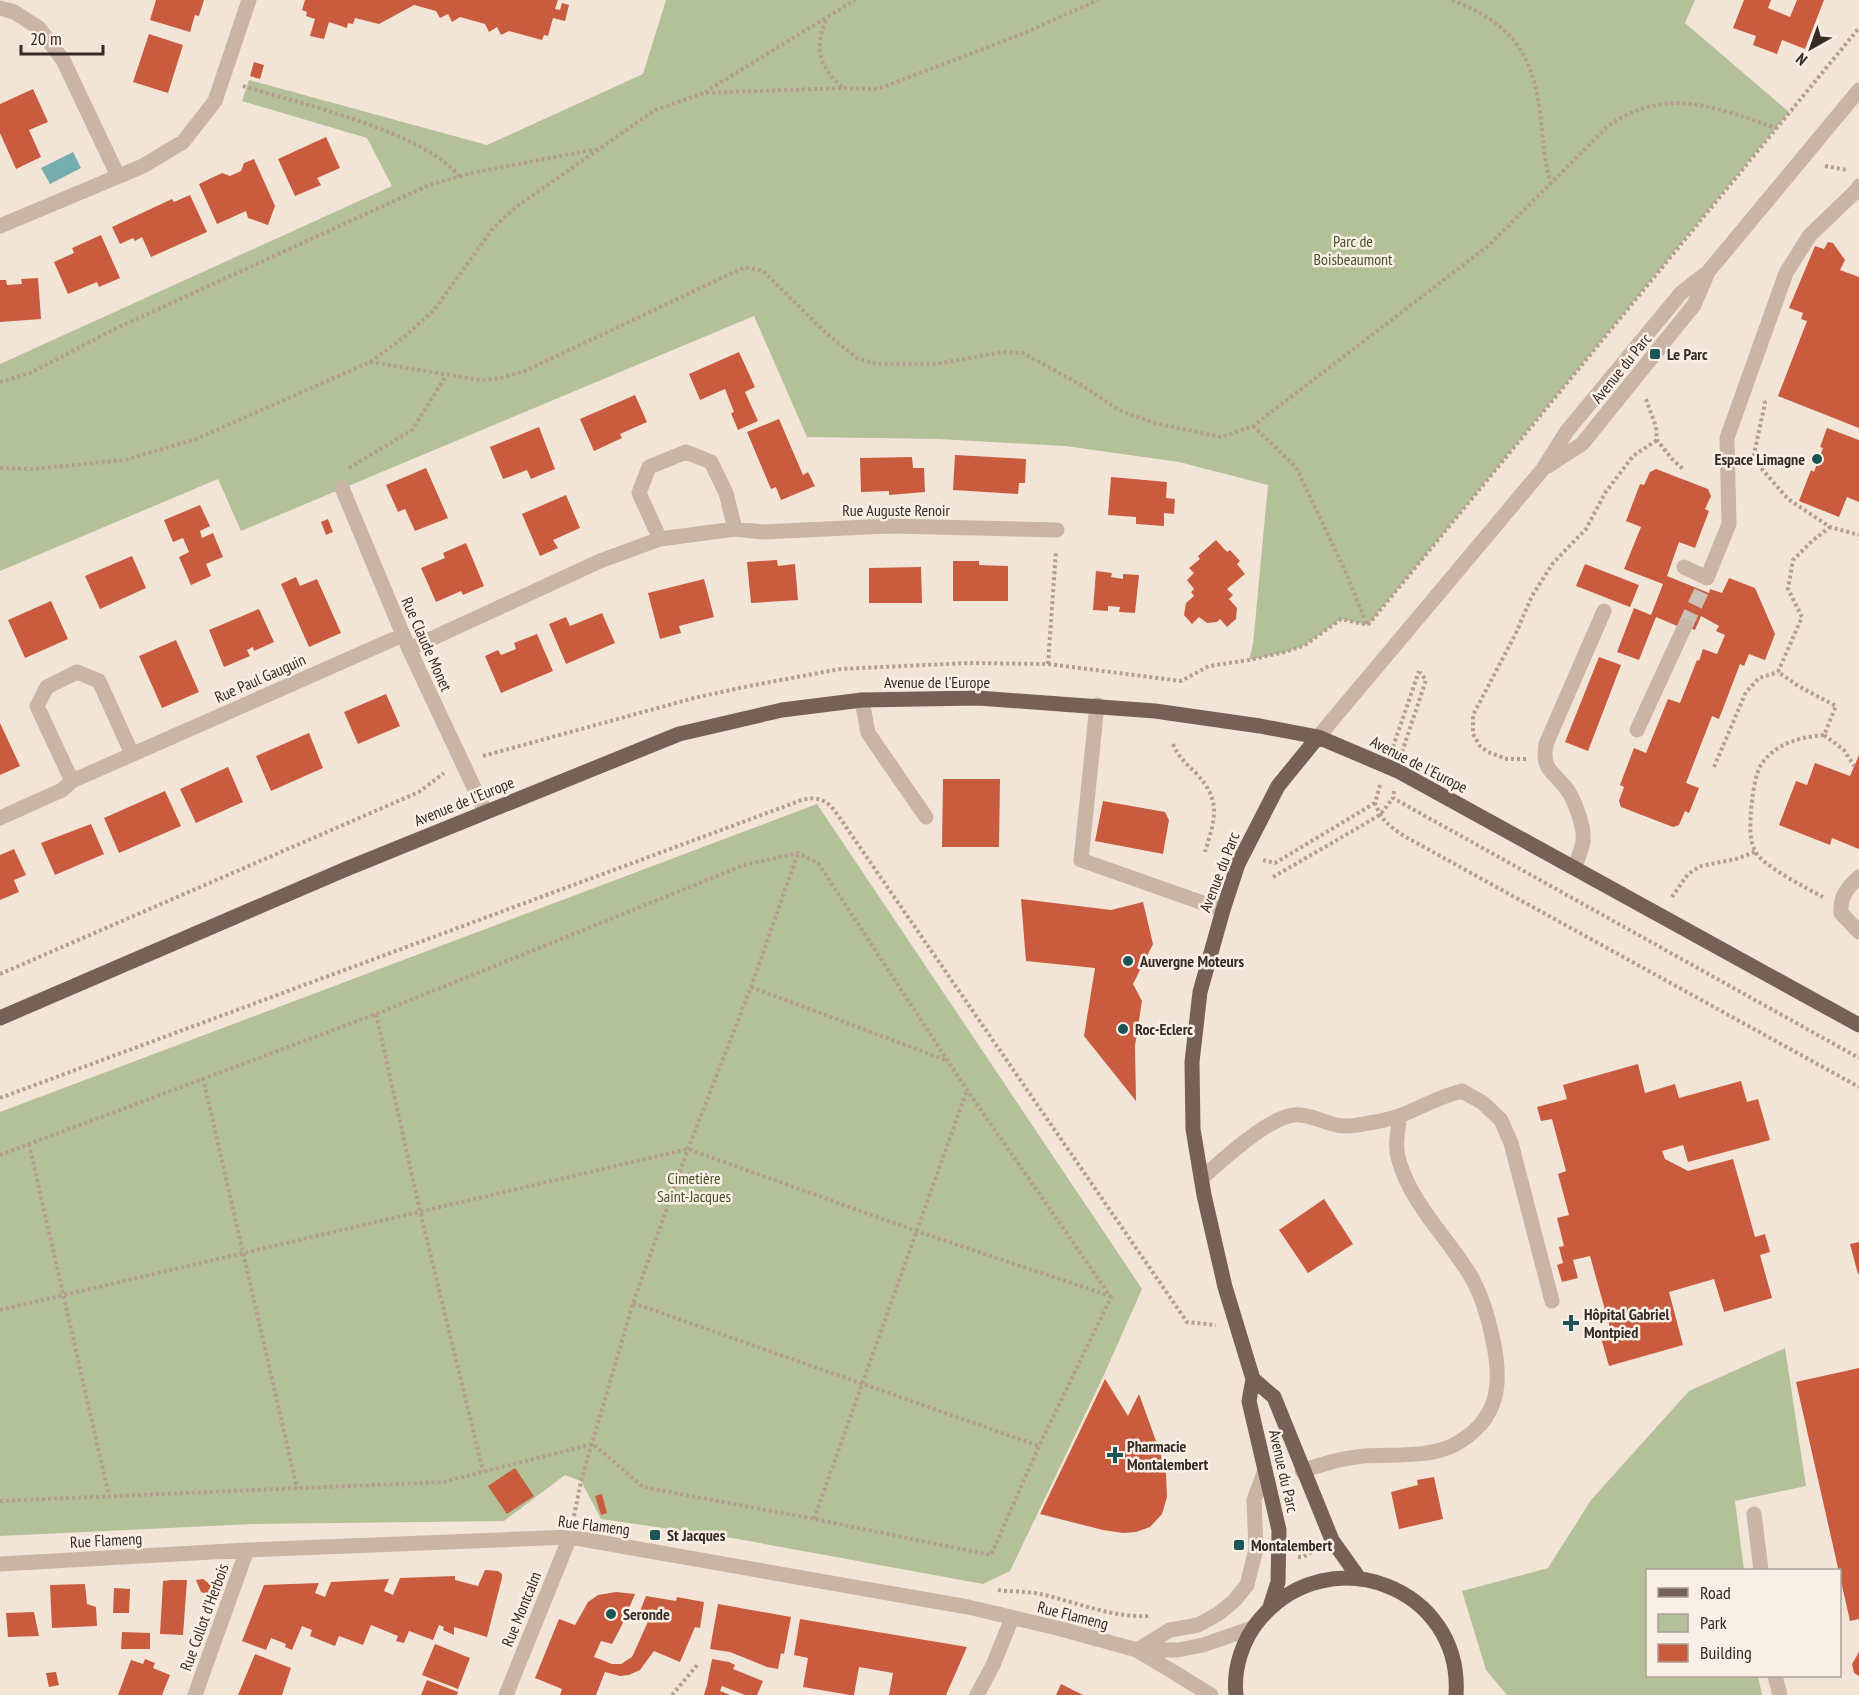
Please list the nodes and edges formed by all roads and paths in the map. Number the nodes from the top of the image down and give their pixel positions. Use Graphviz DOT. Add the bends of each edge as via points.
graph roads {
  1 [pos="249,0"];
  2 [pos="855,0"];
  3 [pos="1098,0"];
  4 [pos="1452,0"];
  5 [pos="0,8"];
  6 [pos="826,19"];
  7 [pos="1859,28"];
  8 [pos="222,80"];
  9 [pos="842,88"];
  10 [pos="1859,90"];
  11 [pos="704,93"];
  12 [pos="1776,128"];
  13 [pos="601,148"];
  14 [pos="1819,165"];
  15 [pos="1852,171"];
  16 [pos="118,176"];
  17 [pos="460,177"];
  18 [pos="1551,185"];
  19 [pos="1859,186"];
  20 [pos="0,226"];
  21 [pos="1708,272"];
  22 [pos="370,362"];
  23 [pos="446,376"];
  24 [pos="1749,377"];
  25 [pos="0,382"];
  26 [pos="1631,384"];
  27 [pos="1254,426"];
  28 [pos="1657,440"];
  29 [pos="0,468"];
  30 [pos="1543,469"];
  31 [pos="1684,470"];
  32 [pos="342,488"];
  33 [pos="1830,527"];
  34 [pos="735,529"];
  35 [pos="1057,530"];
  36 [pos="1859,535"];
  37 [pos="660,539"];
  38 [pos="1684,567"];
  39 [pos="1604,611"];
  40 [pos="1685,626"];
  41 [pos="406,642"];
  42 [pos="1048,664"];
  43 [pos="1419,671"];
  44 [pos="1778,672"];
  45 [pos="862,700"];
  46 [pos="1097,705"];
  47 [pos="1637,730"];
  48 [pos="1824,735"];
  49 [pos="1318,737"];
  50 [pos="1173,744"];
  51 [pos="132,754"];
  52 [pos="1544,759"];
  53 [pos="1386,765"];
  54 [pos="1714,766"];
  55 [pos="1854,766"];
  56 [pos="72,781"];
  57 [pos="1393,798"];
  58 [pos="1375,803"];
  59 [pos="484,811"];
  60 [pos="1380,815"];
  61 [pos="926,816"];
  62 [pos="0,818"];
  63 [pos="798,852"];
  64 [pos="1205,852"];
  65 [pos="1755,852"];
  66 [pos="1242,855"];
  67 [pos="1575,868"];
  68 [pos="1274,877"];
  69 [pos="1859,877"];
  70 [pos="1825,898"];
  71 [pos="1671,899"];
  72 [pos="1223,910"];
  73 [pos="1859,932"];
  74 [pos="751,987"];
  75 [pos="376,1014"];
  76 [pos="0,1018"];
  77 [pos="1859,1025"];
  78 [pos="948,1061"];
  79 [pos="203,1078"];
  80 [pos="1859,1087"];
  81 [pos="968,1090"];
  82 [pos="0,1098"];
  83 [pos="1393,1117"];
  84 [pos="29,1144"];
  85 [pos="688,1149"];
  86 [pos="0,1155"];
  87 [pos="1201,1179"];
  88 [pos="420,1211"];
  89 [pos="916,1231"];
  90 [pos="243,1253"];
  91 [pos="63,1295"];
  92 [pos="1111,1297"];
  93 [pos="1552,1301"];
  94 [pos="633,1303"];
  95 [pos="0,1310"];
  96 [pos="1237,1328"];
  97 [pos="1253,1379"];
  98 [pos="862,1384"];
  99 [pos="593,1444"];
  100 [pos="1039,1446"];
  101 [pos="1265,1470"];
  102 [pos="483,1471"];
  103 [pos="1302,1471"];
  104 [pos="297,1488"];
  105 [pos="109,1496"];
  106 [pos="0,1501"];
  107 [pos="1754,1514"];
  108 [pos="814,1519"];
  109 [pos="570,1537"];
  110 [pos="248,1550"];
  111 [pos="0,1564"];
  112 [pos="1761,1569"];
  113 [pos="1359,1578"];
  114 [pos="992,1589"];
  115 [pos="1270,1607"];
  116 [pos="1156,1615"];
  117 [pos="1012,1618"];
  118 [pos="1252,1628"];
  119 [pos="1137,1650"];
  120 [pos="699,1663"];
  121 [pos="1775,1677"];
  122 [pos="1460,1692"];
  123 [pos="195,1695"];
  124 [pos="506,1695"];
  125 [pos="672,1695"];
  126 [pos="977,1695"];
  127 [pos="1211,1695"];
  128 [pos="1236,1695"];
  129 [pos="1780,1695"];
  1 -- 8 [label="street"];
  2 -- 6 [label="path"];
  3 -- 9 [label="path" via="1022,34 878,89"];
  4 -- 18 [label="path" via="1493,21 1515,40 1525,56 1540,112"];
  5 -- 16 [label="street" via="39,28 63,60"];
  6 -- 9 [label="path" via="818,42 821,58 828,75"];
  6 -- 11 [label="path"];
  7 -- 12 [label="path"];
  8 -- 16 [label="street" via="215,101 183,142"];
  8 -- 17 [label="path" via="386,130 435,155"];
  9 -- 11 [label="path"];
  10 -- 21 [label="street, Avenue du Parc"];
  11 -- 13 [label="path" via="655,110"];
  12 -- 18 [label="path" via="1719,108 1685,102 1660,103 1623,116 1608,126"];
  12 -- 27 [label="path" via="1368,626 1296,467"];
  13 -- 17 [label="path"];
  13 -- 22 [label="path" via="516,207 493,228 434,310"];
  14 -- 15 [label="path"];
  16 -- 20 [label="street"];
  17 -- 25 [label="path" via="418,190 115,329 30,373"];
  18 -- 27 [label="path" via="1488,246"];
  19 -- 24 [label="street" via="1810,235 1786,273"];
  21 -- 26 [label="street, Avenue du Parc" via="1694,305"];
  21 -- 30 [label="street, Avenue du Parc" via="1680,293 1567,431"];
  22 -- 23 [label="path"];
  22 -- 29 [label="path" via="196,439 125,460 32,469"];
  23 -- 27 [label="path" via="480,380 525,371 745,267 763,271 848,351 876,364 935,364 1003,352 1023,353 1119,410 1154,423 1221,437"];
  23 -- 32 [label="path" via="412,430 339,474"];
  24 -- 33 [label="path" via="1765,403 1753,459 1788,500"];
  24 -- 38 [label="street" via="1727,438 1729,524 1705,584"];
  26 -- 28 [label="path" via="1643,392"];
  26 -- 30 [label="street, Avenue du Parc" via="1582,444"];
  28 -- 31 [label="path"];
  28 -- 52 [label="path" via="1633,456 1605,493 1586,529 1553,563 1532,596 1473,715 1473,734 1488,752 1508,759"];
  30 -- 49 [label="street, Avenue du Parc"];
  32 -- 41 [label="street, Rue Claude Monet"];
  33 -- 36 [label="path"];
  33 -- 44 [label="path" via="1793,560 1788,589 1802,617"];
  34 -- 35 [label="street, Rue Auguste Renoir" via="763,532 889,526"];
  34 -- 37 [label="street, Rue Auguste Renoir"];
  34 -- 37 [label="street" via="726,493 711,462 686,452 649,467 639,493"];
  35 -- 42 [label="path"];
  37 -- 41 [label="street, Rue Auguste Renoir"];
  39 -- 52 [label="street" via="1546,744"];
  40 -- 47 [label="street"];
  41 -- 51 [label="street, Rue Paul Gauguin"];
  41 -- 59 [label="street, Rue Claude Monet"];
  43 -- 53 [label="path"];
  44 -- 48 [label="path" via="1836,706"];
  44 -- 54 [label="path" via="1759,678 1746,692"];
  45 -- 46 [label="main road, Avenue de l'Europe" via="978,698"];
  45 -- 59 [label="main road, Avenue de l'Europe" via="782,710 679,734"];
  45 -- 61 [label="street" via="868,733"];
  46 -- 49 [label="main road, Avenue de l'Europe" via="1176,713"];
  46 -- 72 [label="street" via="1081,860"];
  48 -- 55 [label="path" via="1844,750"];
  48 -- 65 [label="path" via="1788,742 1762,762 1753,794 1750,830"];
  49 -- 53 [label="main road, Avenue de l'Europe"];
  49 -- 66 [label="main road, Avenue du Parc" via="1278,786"];
  50 -- 64 [label="path" via="1213,798 1214,821"];
  51 -- 56 [label="street, Rue Paul Gauguin"];
  51 -- 56 [label="street" via="99,681 77,672 47,687 37,706"];
  52 -- 67 [label="street" via="1567,789 1580,817 1584,839"];
  53 -- 58 [label="path"];
  53 -- 67 [label="main road, Avenue de l'Europe"];
  56 -- 62 [label="street, Rue Paul Gauguin" via="62,790"];
  57 -- 60 [label="path"];
  58 -- 60 [label="path"];
  58 -- 66 [label="path" via="1275,863"];
  59 -- 76 [label="main road, Avenue de l'Europe"];
  60 -- 68 [label="path"];
  60 -- 80 [label="path" via="1384,823 1404,836"];
  63 -- 74 [label="path"];
  63 -- 75 [label="path" via="744,865"];
  63 -- 78 [label="path" via="818,863"];
  65 -- 70 [label="path" via="1763,861"];
  65 -- 71 [label="path" via="1701,866 1688,874"];
  66 -- 72 [label="main road, Avenue du Parc"];
  67 -- 77 [label="main road, Avenue de l'Europe"];
  69 -- 73 [label="street" via="1840,902 1841,913"];
  72 -- 87 [label="main road, Avenue du Parc" via="1200,992 1192,1062 1193,1129"];
  74 -- 78 [label="path"];
  74 -- 85 [label="path"];
  75 -- 79 [label="path"];
  75 -- 88 [label="path"];
  78 -- 81 [label="path"];
  79 -- 84 [label="path"];
  79 -- 90 [label="path"];
  81 -- 89 [label="path"];
  81 -- 92 [label="path"];
  82 -- 96 [label="path" via="817,798 835,811 1187,1322"];
  83 -- 87 [label="street" via="1344,1127 1298,1114 1288,1115 1234,1150"];
  83 -- 93 [label="street" via="1440,1096 1462,1091 1501,1120 1511,1143"];
  83 -- 103 [label="street" via="1398,1160 1412,1194 1473,1281 1488,1317 1499,1383 1487,1416 1474,1433 1451,1446 1331,1461"];
  84 -- 86 [label="path"];
  84 -- 91 [label="path"];
  85 -- 88 [label="path"];
  85 -- 89 [label="path"];
  85 -- 94 [label="path"];
  87 -- 96 [label="main road, Avenue du Parc"];
  88 -- 90 [label="path"];
  88 -- 102 [label="path"];
  89 -- 92 [label="path"];
  89 -- 98 [label="path"];
  90 -- 91 [label="path"];
  90 -- 104 [label="path"];
  91 -- 95 [label="path"];
  91 -- 105 [label="path"];
  92 -- 100 [label="path"];
  94 -- 98 [label="path"];
  94 -- 99 [label="path"];
  96 -- 97 [label="main road, Avenue du Parc"];
  97 -- 101 [label="main road, Avenue du Parc" via="1249,1401"];
  97 -- 103 [label="main road, Avenue du Parc" via="1274,1397"];
  98 -- 100 [label="path"];
  98 -- 108 [label="path"];
  99 -- 102 [label="path"];
  99 -- 108 [label="path" via="643,1487"];
  99 -- 109 [label="path" via="581,1480"];
  100 -- 108 [label="path" via="992,1555"];
  101 -- 115 [label="main road, Avenue du Parc" via="1279,1530 1278,1582"];
  101 -- 119 [label="street" via="1254,1500 1256,1549 1247,1585 1218,1614 1198,1625 1170,1630"];
  102 -- 104 [label="path" via="443,1482"];
  103 -- 113 [label="main road, Avenue du Parc" via="1332,1540"];
  104 -- 105 [label="path"];
  105 -- 106 [label="path"];
  107 -- 112 [label="street"];
  109 -- 110 [label="street, Rue Flameng"];
  109 -- 117 [label="street, Rue Flameng"];
  109 -- 124 [label="street, Rue Montcalm"];
  110 -- 111 [label="street, Rue Flameng"];
  110 -- 123 [label="street, Rue Collot d'Herbois"];
  113 -- 115 [label="main road" via="1311,1582"];
  113 -- 122 [label="main road" via="1404,1593 1428,1614 1446,1640"];
  114 -- 116 [label="path" via="1037,1593 1105,1612"];
  115 -- 118 [label="main road"];
  117 -- 119 [label="street, Rue Flameng"];
  117 -- 126 [label="street"];
  118 -- 119 [label="street, Rue Flameng" via="1178,1650"];
  118 -- 128 [label="main road" via="1237,1669"];
  119 -- 127 [label="street, Rue Flameng"];
  120 -- 125 [label="path"];
  121 -- 129 [label="street"];
}
